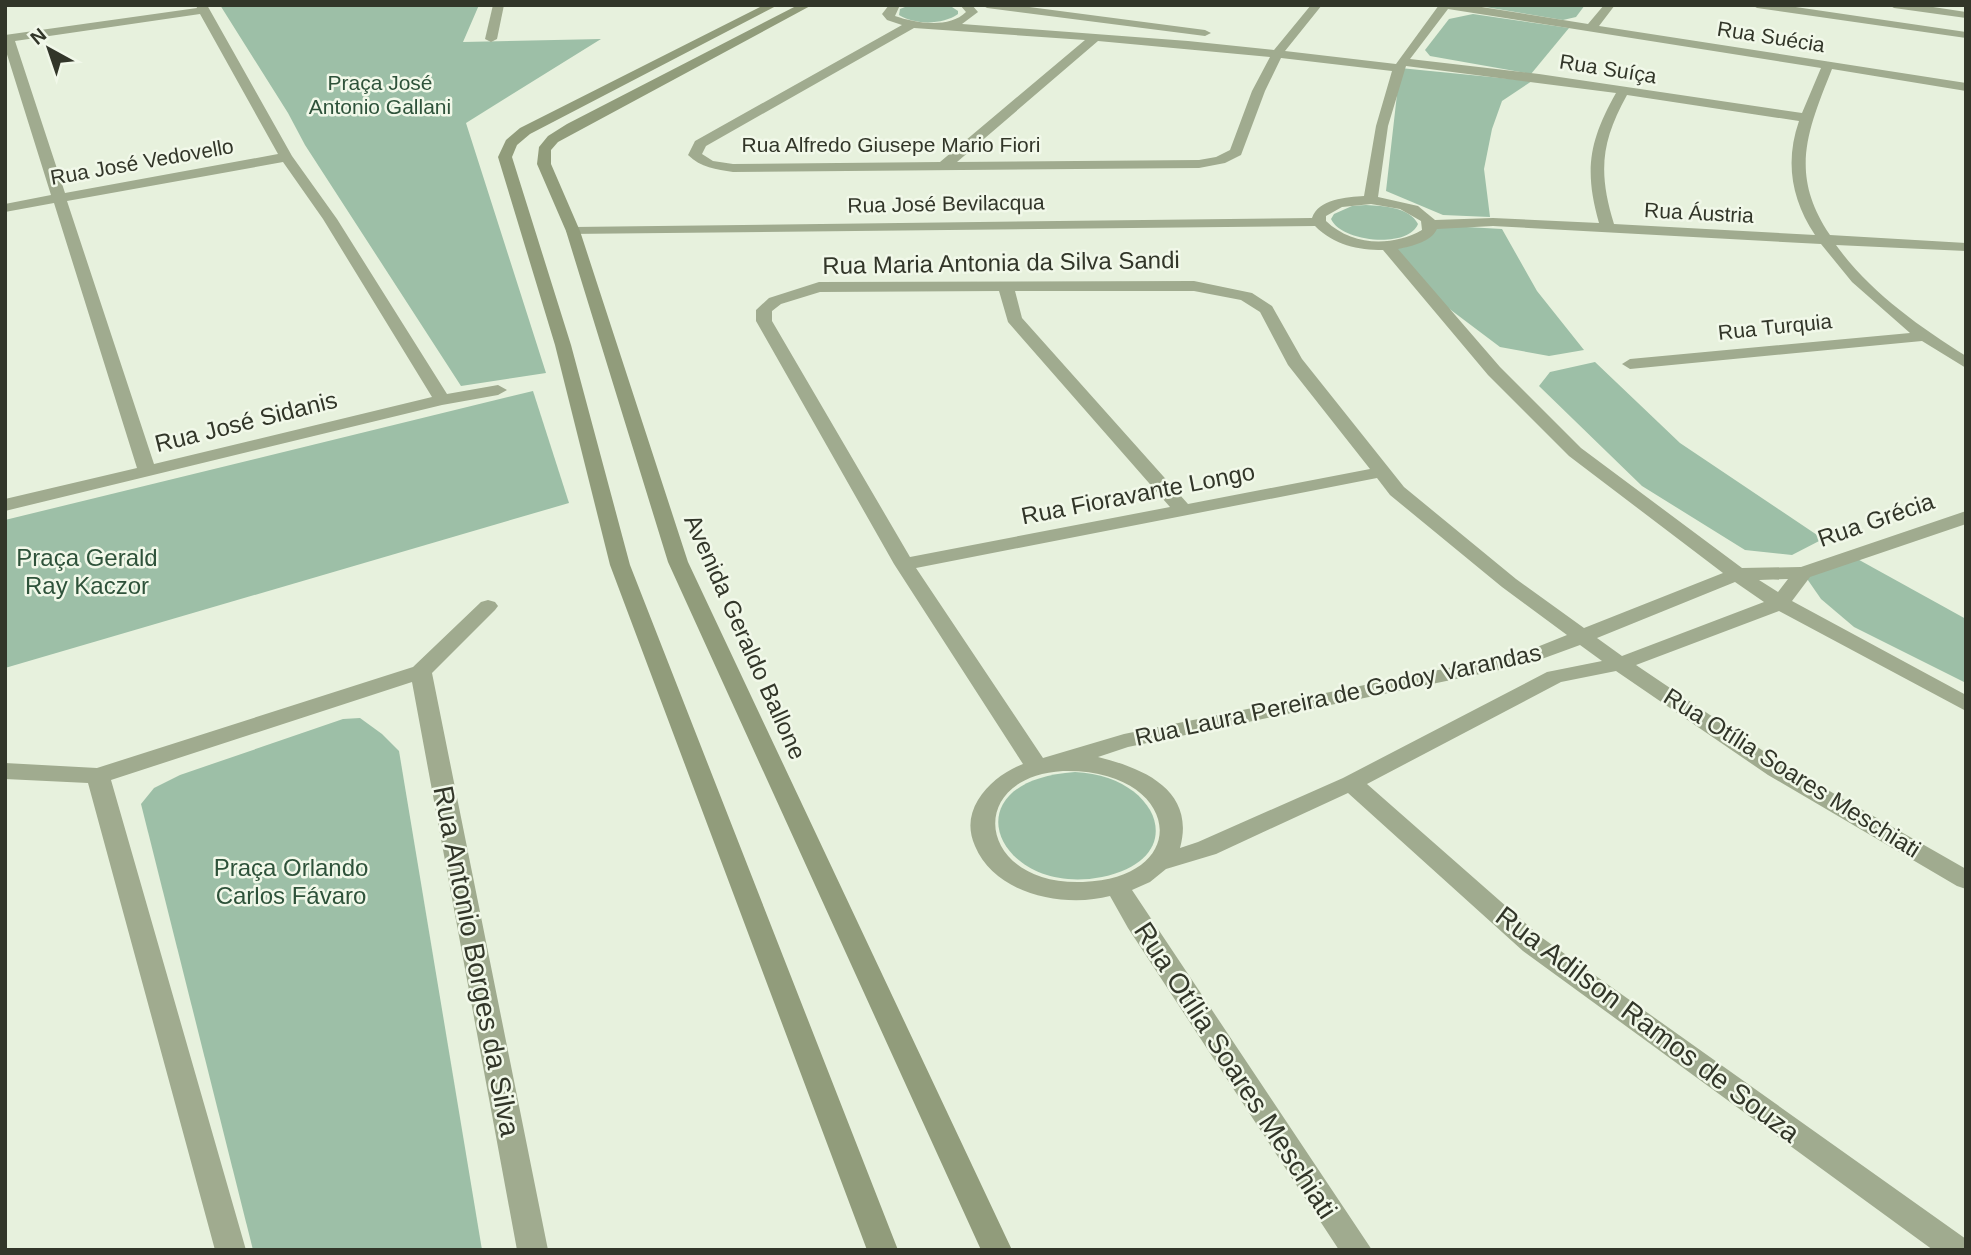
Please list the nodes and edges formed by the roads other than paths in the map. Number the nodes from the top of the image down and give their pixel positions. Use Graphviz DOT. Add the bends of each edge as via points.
graph roads {
  1 [pos="499,5"];
  2 [pos="773,5"];
  3 [pos="807,5"];
  4 [pos="895,5"];
  5 [pos="965,5"];
  6 [pos="987,5"];
  7 [pos="1317,5"];
  8 [pos="1446,5"];
  9 [pos="1610,5"];
  10 [pos="1756,5"];
  11 [pos="1894,5"];
  12 [pos="202,8"];
  13 [pos="1966,15"];
  14 [pos="912,24"];
  15 [pos="926,25"];
  16 [pos="1592,27"];
  17 [pos="1966,35"];
  18 [pos="1094,38"];
  19 [pos="7,39"];
  20 [pos="491,39"];
  21 [pos="1279,48"];
  22 [pos="1403,62"];
  23 [pos="1828,65"];
  24 [pos="1966,87"];
  25 [pos="1622,91"];
  26 [pos="1807,118"];
  27 [pos="286,157"];
  28 [pos="944,166"];
  29 [pos="59,198"];
  30 [pos="1371,200"];
  31 [pos="5,208"];
  32 [pos="1319,222"];
  33 [pos="1431,225"];
  34 [pos="1608,229"];
  35 [pos="573,231"];
  36 [pos="1826,240"];
  37 [pos="1387,245"];
  38 [pos="1966,247"];
  39 [pos="1006,286"];
  40 [pos="1925,336"];
  41 [pos="1966,363"];
  42 [pos="1630,364"];
  43 [pos="498,390"];
  44 [pos="442,400"];
  45 [pos="147,471"];
  46 [pos="1382,472"];
  47 [pos="5,505"];
  48 [pos="1182,510"];
  49 [pos="1966,517"];
  50 [pos="904,564"];
  51 [pos="1803,573"];
  52 [pos="1737,574"];
  53 [pos="1780,603"];
  54 [pos="488,606"];
  55 [pos="1583,636"];
  56 [pos="1620,664"];
  57 [pos="421,672"];
  58 [pos="1966,704"];
  59 [pos="1045,765"];
  60 [pos="5,771"];
  61 [pos="98,776"];
  62 [pos="1351,783"];
  63 [pos="1160,862"];
  64 [pos="1966,880"];
  65 [pos="1118,887"];
  66 [pos="231,1250"];
  67 [pos="533,1250"];
  68 [pos="883,1250"];
  69 [pos="997,1250"];
  70 [pos="1357,1250"];
  71 [pos="1957,1250"];
  1 -- 20 [label="street"];
  2 -- 68 [label="street" via="525,131 505,157 563,345 620,565"];
  3 -- 35 [label="street, Avenida Geraldo Ballone" via="553,139 544,150 544,164"];
  4 -- 14 [label="street" via="888,14 891,18"];
  5 -- 15 [label="street" via="972,12 963,20"];
  6 -- 21 [label="street" via="1116,16"];
  7 -- 21 [label="street, Rua Alfredo Giusepe Mario Fiori"];
  8 -- 16 [label="street, Rua Suécia"];
  8 -- 22 [label="street"];
  9 -- 16 [label="street"];
  10 -- 17 [label="street"];
  11 -- 13 [label="street"];
  12 -- 19 [label="street"];
  12 -- 27 [label="street"];
  14 -- 15 [label="street"];
  14 -- 28 [label="street, Rua Alfredo Giusepe Mario Fiori" via="700,144 695,155 709,164 733,168"];
  15 -- 18 [label="street"];
  16 -- 23 [label="street, Rua Suécia"];
  18 -- 21 [label="street"];
  18 -- 28 [label="street"];
  19 -- 29 [label="street"];
  21 -- 22 [label="street, Rua Suíça"];
  21 -- 28 [label="street, Rua Alfredo Giusepe Mario Fiori" via="1256,94 1236,152 1220,160 1199,164"];
  22 -- 25 [label="street, Rua Suíça"];
  22 -- 30 [label="street" via="1383,121"];
  23 -- 24 [label="street, Rua Suécia"];
  23 -- 26 [label="street"];
  25 -- 26 [label="street, Rua Suíça"];
  25 -- 34 [label="street" via="1600,132 1595,162 1598,199"];
  26 -- 36 [label="street" via="1798,180"];
  27 -- 29 [label="street, Rua José Vedovello"];
  27 -- 44 [label="street" via="330,219"];
  29 -- 31 [label="street, Rua José Vedovello"];
  29 -- 45 [label="street"];
  30 -- 32 [label="street" via="1325,208"];
  30 -- 33 [label="street" via="1418,211"];
  32 -- 35 [label="street, Rua José Bevilacqua"];
  32 -- 37 [label="street" via="1343,239"];
  33 -- 34 [label="street, Rua Áustria" via="1493,222"];
  33 -- 37 [label="street" via="1422,238"];
  34 -- 36 [label="street, Rua Áustria"];
  35 -- 69 [label="street, Avenida Geraldo Ballone" via="678,562"];
  36 -- 38 [label="street, Rua Áustria"];
  36 -- 40 [label="street" via="1880,300"];
  37 -- 52 [label="street" via="1494,371 1575,452"];
  39 -- 46 [label="street, Rua Maria Antonia da Silva Sandi" via="1194,286 1246,296 1266,309 1294,361"];
  39 -- 48 [label="street" via="1014,319"];
  39 -- 50 [label="street, Rua Maria Antonia da Silva Sandi" via="819,287 775,300 764,310 764,321"];
  40 -- 41 [label="street"];
  40 -- 42 [label="street, Rua Turquia"];
  43 -- 44 [label="street, Rua José Sidanis"];
  44 -- 45 [label="street, Rua José Sidanis"];
  45 -- 47 [label="street, Rua José Sidanis"];
  46 -- 48 [label="street, Rua Fioravante Longo"];
  46 -- 55 [label="street, Rua Maria Antonia da Silva Sandi" via="1397,491 1509,583"];
  48 -- 50 [label="street, Rua Fioravante Longo"];
  49 -- 51 [label="street, Rua Grécia"];
  50 -- 59 [label="street, Rua Maria Antonia da Silva Sandi"];
  51 -- 52 [label="street, Rua Grécia"];
  51 -- 53 [label="street, Rua Grécia"];
  52 -- 53 [label="street"];
  52 -- 55 [label="street, Rua Laura Pereira de Godoy Varandas"];
  53 -- 56 [label="street, Rua Laura Pereira de Godoy Varandas"];
  53 -- 58 [label="street"];
  54 -- 57 [label="street"];
  55 -- 56 [label="street, Rua Maria Antonia da Silva Sandi"];
  55 -- 59 [label="street, Rua Laura Pereira de Godoy Varandas" via="1528,658 1124,741"];
  56 -- 62 [label="street, Rua Laura Pereira de Godoy Varandas" via="1555,677"];
  56 -- 64 [label="street, Rua Otília Soares Meschiati" via="1776,770"];
  57 -- 61 [label="street"];
  57 -- 67 [label="street, Rua Antonio Borges da Silva"];
  59 -- 63 [label="street" via="1090,763 1125,772 1153,789 1170,811 1173,837"];
  59 -- 65 [label="street" via="1013,777 995,792 983,810 988,850 1004,868 1028,882 1088,892"];
  60 -- 61 [label="street"];
  61 -- 66 [label="street"];
  62 -- 63 [label="street, Rua Laura Pereira de Godoy Varandas" via="1207,848"];
  62 -- 71 [label="street, Rua Adilson Ramos de Souza" via="1532,944"];
  63 -- 65 [label="street"];
  65 -- 70 [label="street, Rua Otília Soares Meschiati"];
}
